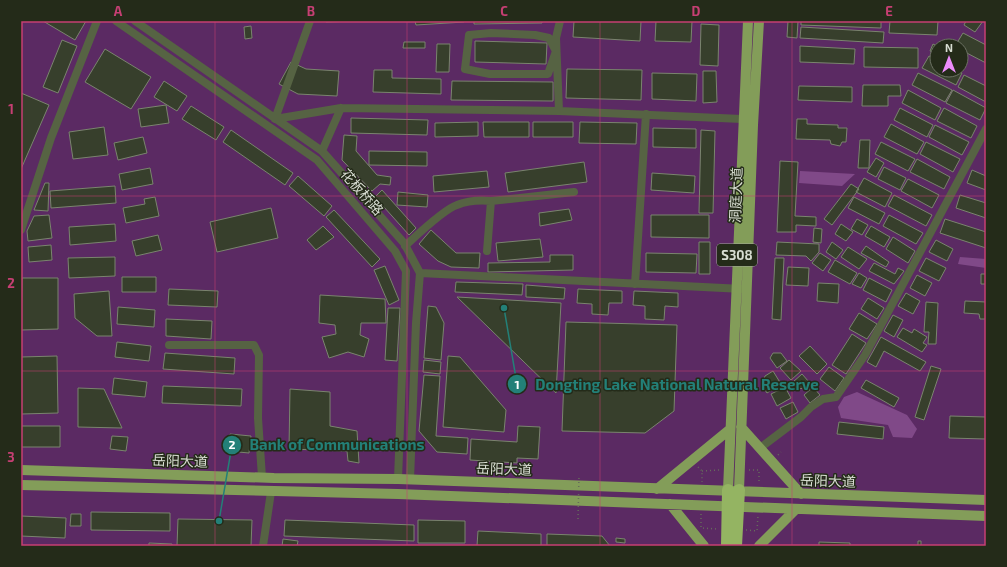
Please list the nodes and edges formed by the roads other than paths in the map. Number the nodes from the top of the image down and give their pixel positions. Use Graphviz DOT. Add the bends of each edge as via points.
graph roads {
  1 [pos="97,21"];
  2 [pos="116,21"];
  3 [pos="136,21"];
  4 [pos="310,21"];
  5 [pos="560,21"];
  6 [pos="748,21"];
  7 [pos="759,21"];
  8 [pos="556,51"];
  9 [pos="341,108"];
  10 [pos="558,111"];
  11 [pos="646,114"];
  12 [pos="275,118"];
  13 [pos="742,119"];
  14 [pos="986,129"];
  15 [pos="322,151"];
  16 [pos="574,192"];
  17 [pos="491,201"];
  18 [pos="21,230"];
  19 [pos="405,246"];
  20 [pos="487,251"];
  21 [pos="420,274"];
  22 [pos="635,284"];
  23 [pos="735,288"];
  24 [pos="747,289"];
  25 [pos="169,345"];
  26 [pos="741,427"];
  27 [pos="729,430"];
  28 [pos="760,448"];
  29 [pos="21,470"];
  30 [pos="262,477"];
  31 [pos="398,479"];
  32 [pos="410,480"];
  33 [pos="21,485"];
  34 [pos="657,489"];
  35 [pos="733,490"];
  36 [pos="271,492"];
  37 [pos="801,494"];
  38 [pos="986,500"];
  39 [pos="670,504"];
  40 [pos="732,506"];
  41 [pos="796,510"];
  42 [pos="986,516"];
  43 [pos="263,546"];
  44 [pos="704,546"];
  45 [pos="727,546"];
  46 [pos="736,546"];
  47 [pos="759,546"];
  1 -- 18 [label="street" via="51,138"];
  2 -- 31 [label="street, 花板桥路" via="317,160 395,251 406,271"];
  3 -- 12 [label="street, 花板桥路"];
  4 -- 12 [label="street"];
  5 -- 8 [label="street"];
  6 -- 13 [label="main road, 洞庭大道 / S308"];
  7 -- 24 [label="main road, 洞庭大道 / S308"];
  8 -- 8 [label="street" via="549,38 535,35 469,35 464,69 490,74 548,74"];
  8 -- 10 [label="street"];
  9 -- 10 [label="street"];
  9 -- 12 [label="street"];
  9 -- 15 [label="street"];
  10 -- 11 [label="street"];
  11 -- 13 [label="street"];
  11 -- 22 [label="street"];
  12 -- 15 [label="street, 花板桥路"];
  13 -- 23 [label="main road, 洞庭大道 / S308"];
  14 -- 28 [label="street" via="865,355 836,397 823,399 811,407"];
  15 -- 19 [label="street, 花板桥路"];
  16 -- 17 [label="street"];
  17 -- 19 [label="street" via="481,200 456,205"];
  17 -- 20 [label="street"];
  19 -- 21 [label="street, 花板桥路"];
  21 -- 22 [label="street"];
  21 -- 32 [label="street"];
  22 -- 23 [label="street"];
  23 -- 24 [label="street"];
  23 -- 27 [label="main road, 洞庭大道 / S308"];
  24 -- 26 [label="main road, 洞庭大道 / S308"];
  25 -- 30 [label="street" via="254,345 259,355 258,418"];
  26 -- 28 [label="main road"];
  26 -- 35 [label="main road, 洞庭大道 / S308"];
  27 -- 34 [label="main road"];
  27 -- 35 [label="main road, 洞庭大道 / S308"];
  28 -- 37 [label="main road"];
  29 -- 30 [label="main road, 岳阳大道"];
  30 -- 31 [label="main road, 岳阳大道"];
  31 -- 32 [label="main road, 岳阳大道"];
  32 -- 34 [label="main road, 岳阳大道"];
  33 -- 36 [label="main road, 岳阳大道"];
  34 -- 35 [label="main road, 岳阳大道"];
  35 -- 37 [label="main road, 岳阳大道"];
  35 -- 40 [label="highway, S308"];
  36 -- 39 [label="main road, 岳阳大道"];
  36 -- 43 [label="street"];
  37 -- 38 [label="main road, 岳阳大道"];
  39 -- 40 [label="main road, 岳阳大道"];
  39 -- 44 [label="main road"];
  40 -- 41 [label="main road, 岳阳大道"];
  40 -- 45 [label="highway, S308"];
  40 -- 46 [label="highway, S308"];
  41 -- 42 [label="main road, 岳阳大道"];
  41 -- 47 [label="main road"];
}
